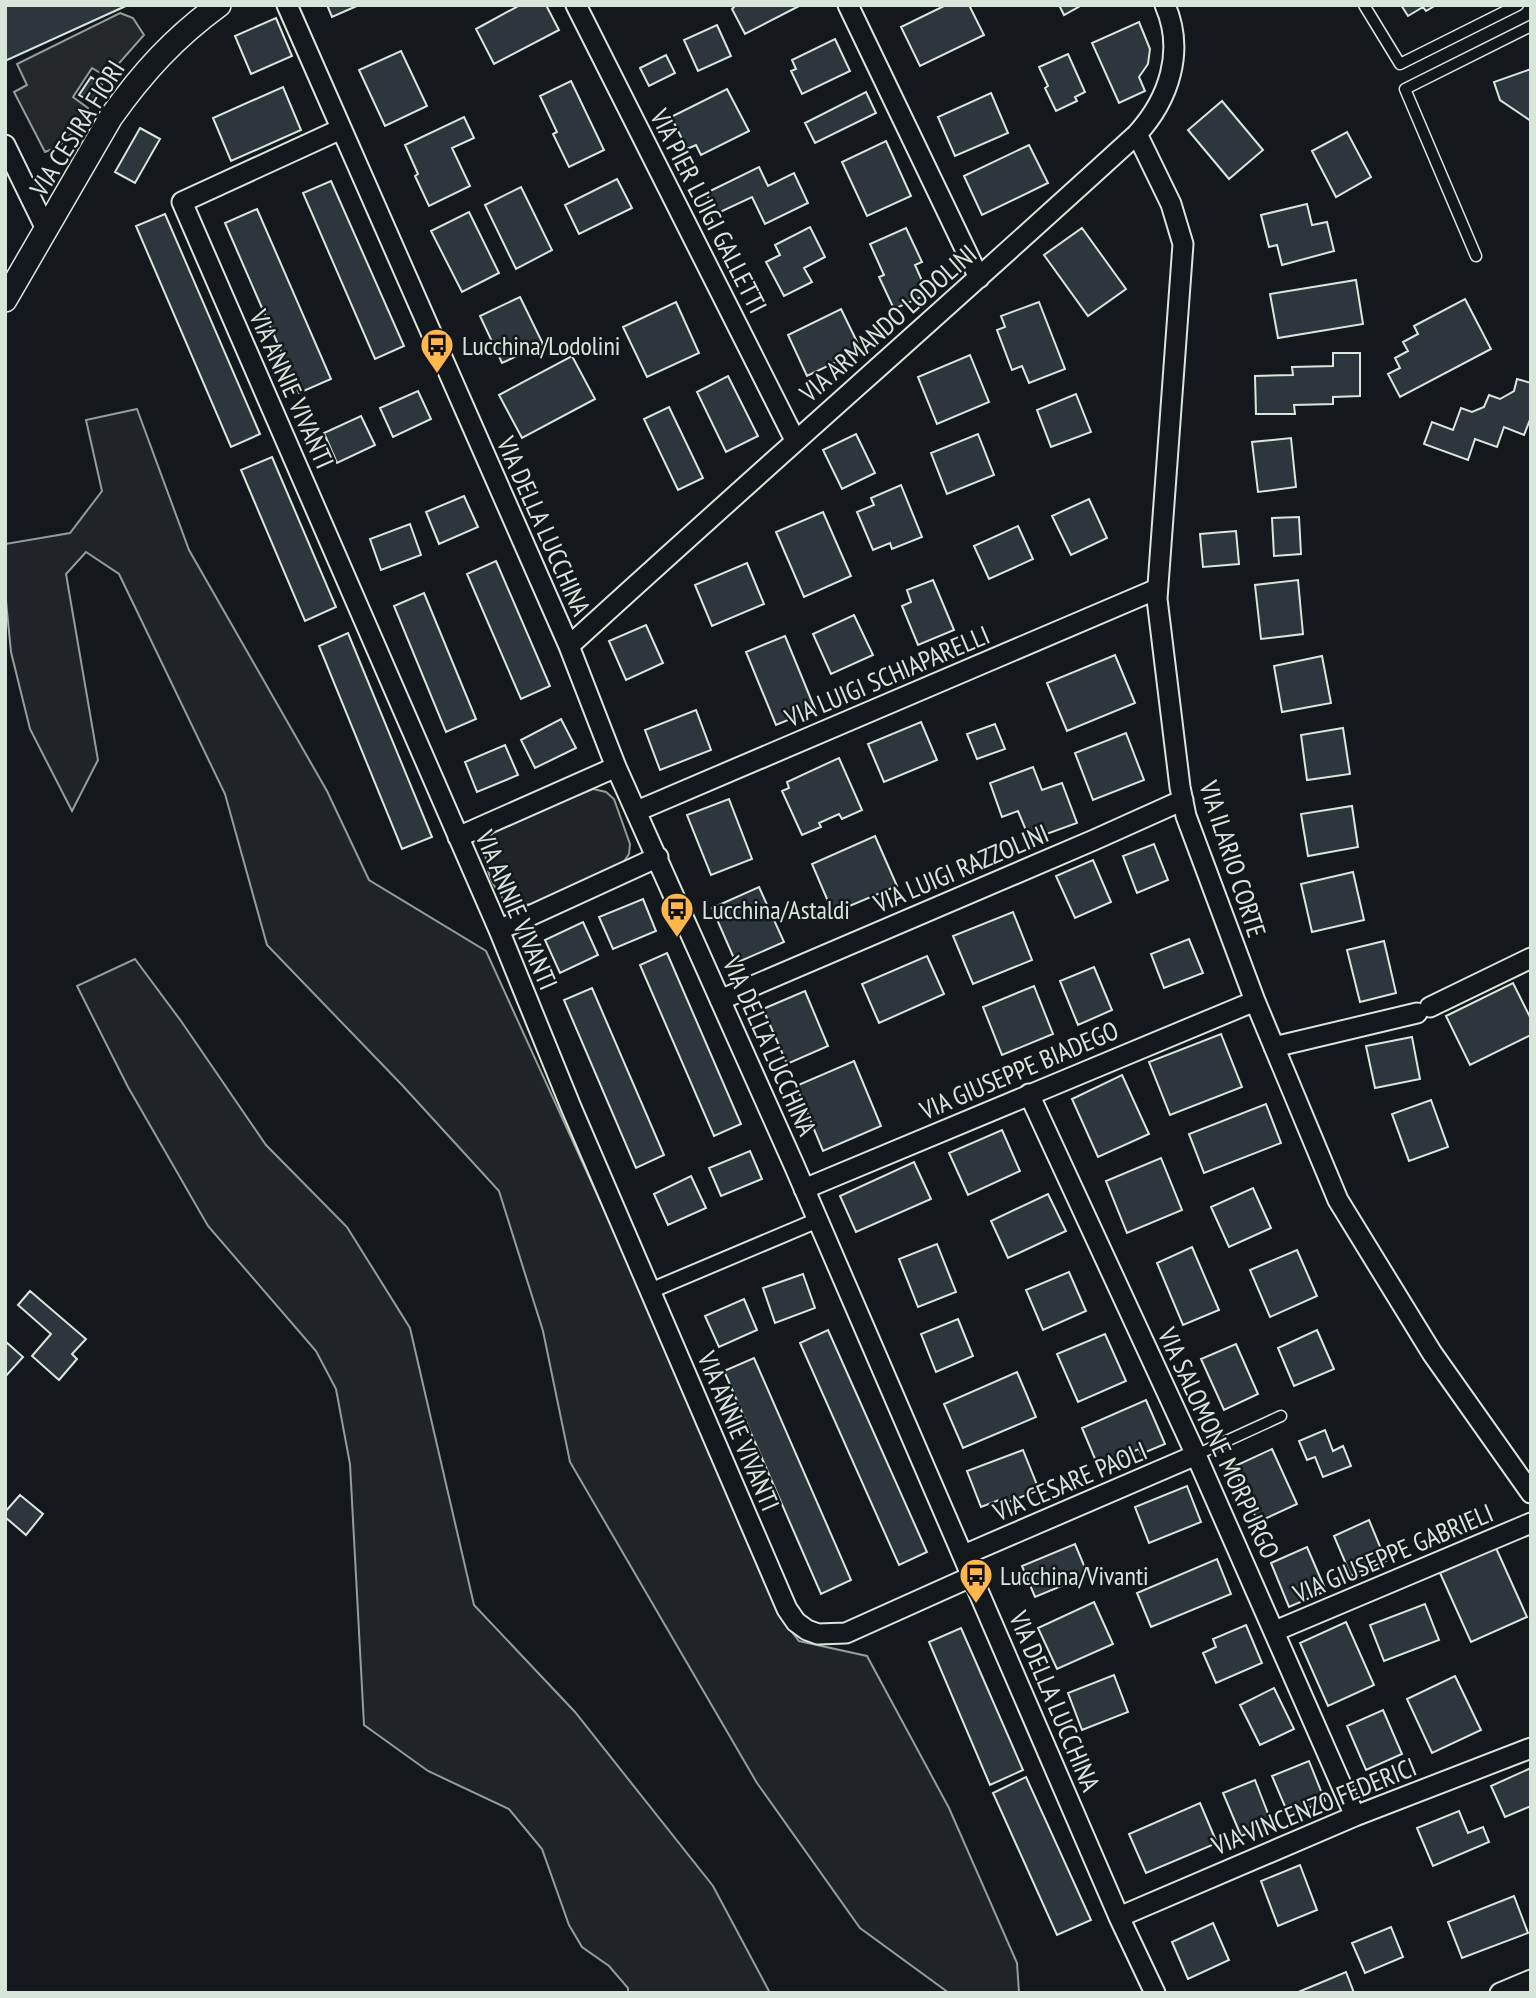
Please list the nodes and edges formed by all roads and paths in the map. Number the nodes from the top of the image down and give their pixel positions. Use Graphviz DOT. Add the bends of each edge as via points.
graph roads {
  1 [pos="219,5"];
  2 [pos="287,5"];
  3 [pos="576,5"];
  4 [pos="848,5"];
  5 [pos="1165,5"];
  6 [pos="1364,5"];
  7 [pos="1518,5"];
  8 [pos="1531,26"];
  9 [pos="341,129"];
  10 [pos="1137,134"];
  11 [pos="5,145"];
  12 [pos="46,229"];
  13 [pos="1476,256"];
  14 [pos="979,278"];
  15 [pos="5,300"];
  16 [pos="795,440"];
  17 [pos="1157,589"];
  18 [pos="569,646"];
  19 [pos="616,766"];
  20 [pos="1182,800"];
  21 [pos="637,811"];
  22 [pos="458,837"];
  23 [pos="658,857"];
  24 [pos="499,930"];
  25 [pos="1531,958"];
  26 [pos="720,1000"];
  27 [pos="1255,1001"];
  28 [pos="1274,1047"];
  29 [pos="1029,1094"];
  30 [pos="804,1189"];
  31 [pos="818,1220"];
  32 [pos="650,1291"];
  33 [pos="1281,1416"];
  34 [pos="1196,1455"];
  35 [pos="1531,1493"];
  36 [pos="1531,1523"];
  37 [pos="964,1555"];
  38 [pos="973,1576"];
  39 [pos="1275,1631"];
  40 [pos="1531,1748"];
  41 [pos="1355,1815"];
  42 [pos="1119,1917"];
  43 [pos="1531,1980"];
  44 [pos="1155,1993"];
  45 [pos="1500,1993"];
  1 -- 12 [label="street, VIA CESIRA FIORI" via="186,30 143,74 111,117"];
  2 -- 9 [label="street, VIA DELLA LUCCHINA"];
  3 -- 16 [label="street, VIA PIER LUIGI GALLETTI"];
  4 -- 14 [label="street"];
  5 -- 10 [label="street, VIA ARMANDO LODOLINI" via="1173,64 1163,99"];
  6 -- 7 [label="lane" via="1400,64"];
  8 -- 13 [label="lane" via="1405,89"];
  9 -- 18 [label="street, VIA DELLA LUCCHINA"];
  9 -- 22 [label="street, VIA ANNIE VIVANTI" via="182,202"];
  10 -- 14 [label="street, VIA ARMANDO LODOLINI"];
  10 -- 17 [label="street, VIA ILARIO CORTE" via="1171,204 1183,244"];
  11 -- 12 [label="street"];
  12 -- 15 [label="street, VIA CESIRA FIORI"];
  14 -- 16 [label="street, VIA ARMANDO LODOLINI"];
  16 -- 18 [label="street, VIA ARMANDO LODOLINI"];
  17 -- 20 [label="street, VIA ILARIO CORTE"];
  17 -- 21 [label="street, VIA LUIGI SCHIAPARELLI"];
  18 -- 19 [label="street, VIA DELLA LUCCHINA"];
  19 -- 21 [label="street, VIA DELLA LUCCHINA"];
  19 -- 22 [label="street"];
  20 -- 26 [label="street, VIA LUIGI RAZZOLINI"];
  20 -- 27 [label="street, VIA ILARIO CORTE"];
  21 -- 23 [label="street, VIA DELLA LUCCHINA"];
  22 -- 24 [label="street, VIA ANNIE VIVANTI"];
  23 -- 24 [label="street"];
  23 -- 26 [label="street, VIA DELLA LUCCHINA"];
  24 -- 32 [label="street, VIA ANNIE VIVANTI"];
  25 -- 28 [label="street" via="1423,1010"];
  26 -- 30 [label="street, VIA DELLA LUCCHINA"];
  27 -- 28 [label="street, VIA ILARIO CORTE"];
  27 -- 29 [label="street, VIA GIUSEPPE BIADEGO"];
  28 -- 35 [label="street, VIA ILARIO CORTE" via="1344,1210 1432,1353"];
  29 -- 30 [label="street, VIA GIUSEPPE BIADEGO"];
  29 -- 34 [label="street, VIA SALOMONE MORPURGO"];
  30 -- 31 [label="street, VIA DELLA LUCCHINA"];
  31 -- 32 [label="street"];
  31 -- 37 [label="street, VIA DELLA LUCCHINA"];
  32 -- 38 [label="street, VIA ANNIE VIVANTI" via="796,1622 818,1634 846,1633"];
  33 -- 34 [label="lane"];
  34 -- 37 [label="street, VIA CESARE PAOLI"];
  34 -- 39 [label="street, VIA SALOMONE MORPURGO"];
  36 -- 39 [label="street, VIA GIUSEPPE GABRIELI"];
  37 -- 38 [label="street, VIA DELLA LUCCHINA"];
  38 -- 42 [label="street, VIA DELLA LUCCHINA"];
  39 -- 41 [label="street, VIA SALOMONE MORPURGO"];
  40 -- 41 [label="street, VIA VINCENZO FEDERICI"];
  41 -- 42 [label="street, VIA VINCENZO FEDERICI"];
  42 -- 44 [label="street, VIA DELLA LUCCHINA"];
  43 -- 45 [label="street"];
}
